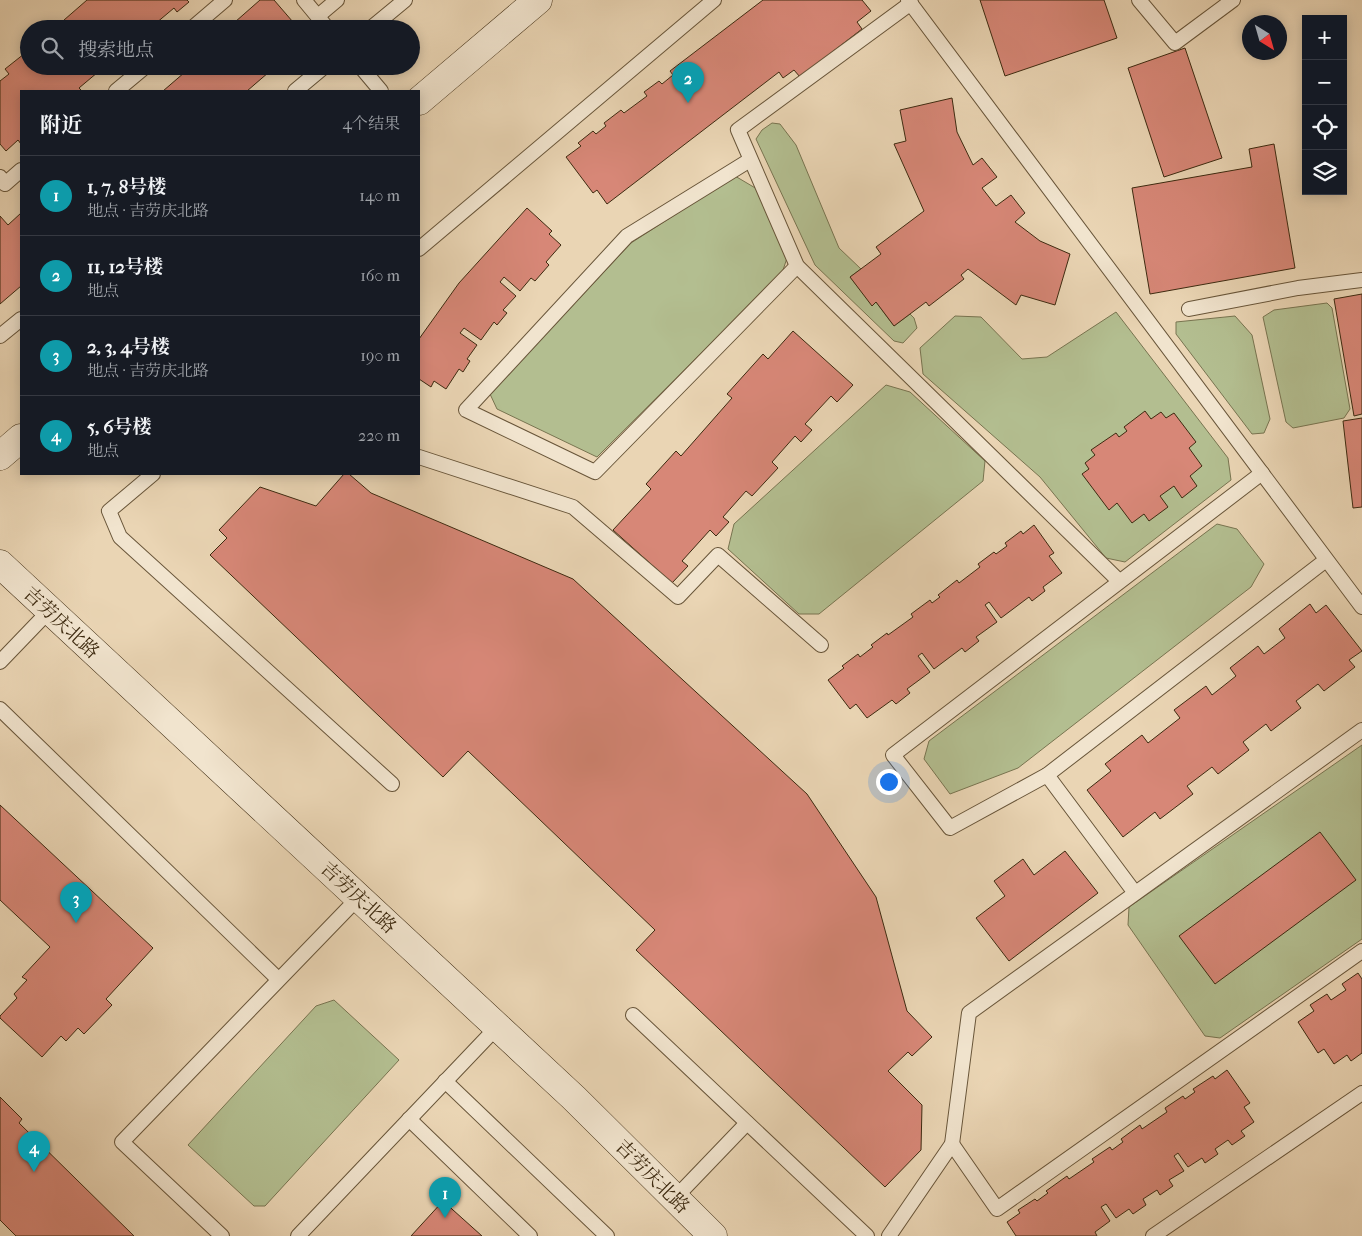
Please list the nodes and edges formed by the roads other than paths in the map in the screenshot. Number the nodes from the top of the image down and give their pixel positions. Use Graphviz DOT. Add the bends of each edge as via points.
graph roads {
  1 [pos="226,0"];
  2 [pos="304,0"];
  3 [pos="338,0"];
  4 [pos="405,0"];
  5 [pos="538,0"];
  6 [pos="714,0"];
  7 [pos="1139,0"];
  8 [pos="1233,0"];
  9 [pos="910,2"];
  10 [pos="318,16"];
  11 [pos="202,20"];
  12 [pos="321,20"];
  13 [pos="381,20"];
  14 [pos="135,75"];
  15 [pos="314,75"];
  16 [pos="368,75"];
  17 [pos="117,90"];
  18 [pos="296,90"];
  19 [pos="380,90"];
  20 [pos="420,100"];
  21 [pos="750,160"];
  22 [pos="20,171"];
  23 [pos="0,177"];
  24 [pos="420,248"];
  25 [pos="797,266"];
  26 [pos="1362,280"];
  27 [pos="1189,309"];
  28 [pos="20,320"];
  29 [pos="0,336"];
  30 [pos="20,439"];
  31 [pos="0,456"];
  32 [pos="420,457"];
  33 [pos="1262,473"];
  34 [pos="152,475"];
  35 [pos="1326,560"];
  36 [pos="0,564"];
  37 [pos="1119,581"];
  38 [pos="1362,607"];
  39 [pos="50,610"];
  40 [pos="821,645"];
  41 [pos="0,662"];
  42 [pos="0,709"];
  43 [pos="1362,730"];
  44 [pos="1047,776"];
  45 [pos="392,784"];
  46 [pos="1135,893"];
  47 [pos="359,897"];
  48 [pos="1362,951"];
  49 [pos="278,979"];
  50 [pos="633,1014"];
  51 [pos="498,1026"];
  52 [pos="445,1081"];
  53 [pos="1362,1093"];
  54 [pos="409,1119"];
  55 [pos="747,1123"];
  56 [pos="952,1144"];
  57 [pos="675,1198"];
  58 [pos="222,1236"];
  59 [pos="298,1236"];
  60 [pos="530,1236"];
  61 [pos="607,1236"];
  62 [pos="713,1236"];
  63 [pos="867,1236"];
  64 [pos="889,1236"];
  65 [pos="1153,1236"];
  1 -- 11 [label="lane"];
  2 -- 10 [label="lane"];
  3 -- 10 [label="lane"];
  4 -- 13 [label="lane"];
  5 -- 20 [label="main road"];
  6 -- 24 [label="lane"];
  7 -- 8 [label="lane" via="1175,44"];
  9 -- 21 [label="lane" via="738,130"];
  9 -- 33 [label="lane"];
  10 -- 12 [label="lane"];
  14 -- 17 [label="lane"];
  15 -- 18 [label="lane"];
  16 -- 19 [label="lane"];
  21 -- 25 [label="lane"];
  21 -- 25 [label="lane" via="627,236 466,410 595,472"];
  22 -- 23 [label="lane" via="5,184"];
  25 -- 37 [label="lane"];
  26 -- 27 [label="lane" via="1298,288"];
  28 -- 29 [label="lane"];
  30 -- 31 [label="main road"];
  32 -- 40 [label="lane" via="573,507 678,597 718,555"];
  33 -- 35 [label="lane"];
  33 -- 37 [label="lane"];
  34 -- 45 [label="lane" via="109,511 120,537"];
  35 -- 38 [label="lane"];
  35 -- 44 [label="lane"];
  36 -- 39 [label="main road, 吉劳庆北路"];
  37 -- 44 [label="lane" via="893,755 950,828"];
  39 -- 41 [label="lane"];
  39 -- 47 [label="main road, 吉劳庆北路"];
  42 -- 49 [label="lane"];
  43 -- 46 [label="lane"];
  44 -- 46 [label="lane"];
  46 -- 56 [label="lane" via="969,1013"];
  47 -- 49 [label="lane"];
  47 -- 51 [label="main road, 吉劳庆北路"];
  48 -- 56 [label="lane" via="997,1209"];
  49 -- 58 [label="lane" via="122,1142"];
  50 -- 55 [label="lane"];
  51 -- 52 [label="lane"];
  51 -- 57 [label="main road, 吉劳庆北路"];
  52 -- 54 [label="lane"];
  52 -- 61 [label="lane"];
  53 -- 65 [label="lane"];
  54 -- 59 [label="lane"];
  54 -- 60 [label="lane"];
  55 -- 57 [label="lane"];
  55 -- 63 [label="lane"];
  56 -- 64 [label="lane"];
  57 -- 62 [label="main road, 吉劳庆北路"];
}
